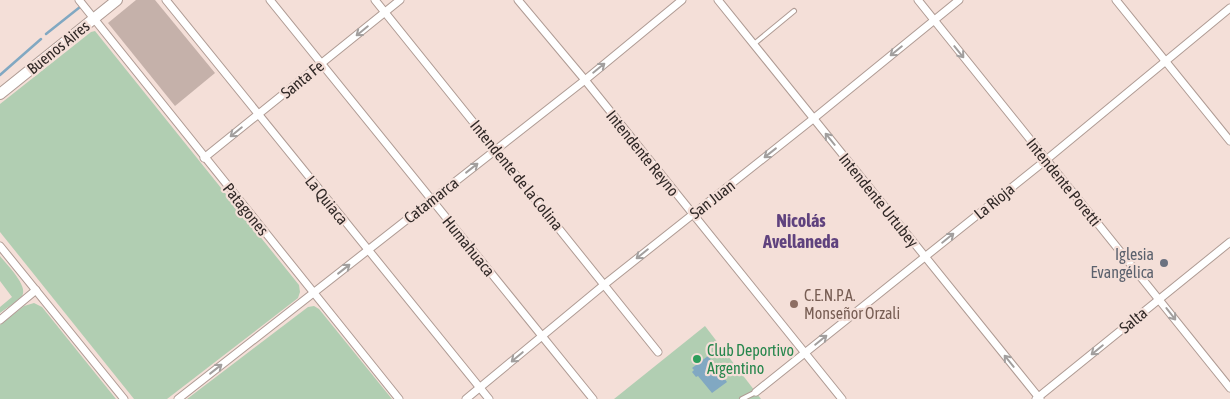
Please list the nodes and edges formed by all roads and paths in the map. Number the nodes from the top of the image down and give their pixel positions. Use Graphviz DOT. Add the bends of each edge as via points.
graph roads {
  1 [pos="79,0"];
  2 [pos="117,0"];
  3 [pos="166,0"];
  4 [pos="270,0"];
  5 [pos="375,0"];
  6 [pos="400,0"];
  7 [pos="518,0"];
  8 [pos="682,0"];
  9 [pos="718,0"];
  10 [pos="918,0"];
  11 [pos="959,0"];
  12 [pos="1116,0"];
  13 [pos="1230,8"];
  14 [pos="794,11"];
  15 [pos="385,13"];
  16 [pos="94,18"];
  17 [pos="934,20"];
  18 [pos="754,44"];
  19 [pos="1165,61"];
  20 [pos="321,64"];
  21 [pos="585,80"];
  22 [pos="0,94"];
  23 [pos="259,114"];
  24 [pos="813,118"];
  25 [pos="1230,141"];
  26 [pos="496,149"];
  27 [pos="204,158"];
  28 [pos="1046,160"];
  29 [pos="432,200"];
  30 [pos="692,214"];
  31 [pos="1230,242"];
  32 [pos="0,246"];
  33 [pos="368,250"];
  34 [pos="925,256"];
  35 [pos="605,284"];
  36 [pos="36,290"];
  37 [pos="313,294"];
  38 [pos="1159,299"];
  39 [pos="0,320"];
  40 [pos="542,337"];
  41 [pos="658,352"];
  42 [pos="804,353"];
  43 [pos="480,388"];
  44 [pos="1230,388"];
  45 [pos="756,392"];
  46 [pos="1038,398"];
  47 [pos="124,399"];
  48 [pos="178,399"];
  49 [pos="399,399"];
  50 [pos="466,399"];
  51 [pos="488,399"];
  52 [pos="593,399"];
  53 [pos="742,399"];
  54 [pos="750,399"];
  55 [pos="842,399"];
  1 -- 16 [label="street, Patagones"];
  2 -- 16 [label="main road, Buenos Aires"];
  3 -- 23 [label="street, La Quiaca"];
  4 -- 20 [label="street, Humahuaca"];
  5 -- 15 [label="street, Intendente de la Colina"];
  6 -- 15 [label="street, Santa Fe"];
  7 -- 21 [label="street, Intendente Reyno"];
  21 -- 8 [label="street, Catamarca, one-way"];
  9 -- 18 [label="street, Intendente Urtubey"];
  10 -- 17 [label="street, Intendente Poretti"];
  11 -- 17 [label="street, San Juan"];
  12 -- 19 [label="street"];
  13 -- 19 [label="street, La Rioja"];
  14 -- 18 [label="lane"];
  15 -- 20 [label="street, Santa Fe, one-way"];
  15 -- 26 [label="street, Intendente de la Colina"];
  16 -- 22 [label="main road, Buenos Aires"];
  16 -- 27 [label="street, Patagones"];
  17 -- 24 [label="street, San Juan, one-way"];
  17 -- 28 [label="street, Intendente Poretti, one-way"];
  18 -- 24 [label="street, Intendente Urtubey"];
  19 -- 25 [label="street"];
  19 -- 28 [label="street, La Rioja"];
  20 -- 23 [label="street, Santa Fe"];
  20 -- 29 [label="street, Humahuaca"];
  21 -- 26 [label="street, Catamarca"];
  21 -- 30 [label="street, Intendente Reyno"];
  23 -- 27 [label="street, Santa Fe, one-way"];
  23 -- 33 [label="street, La Quiaca"];
  24 -- 30 [label="street, San Juan, one-way"];
  34 -- 24 [label="street, Intendente Urtubey, one-way"];
  29 -- 26 [label="street, Catamarca, one-way"];
  26 -- 35 [label="street, Intendente de la Colina"];
  27 -- 37 [label="street, Patagones"];
  34 -- 28 [label="street, La Rioja, one-way"];
  28 -- 38 [label="street, Intendente Poretti"];
  29 -- 33 [label="street, Catamarca"];
  29 -- 40 [label="street, Humahuaca"];
  30 -- 35 [label="street, San Juan, one-way"];
  30 -- 42 [label="street, Intendente Reyno"];
  31 -- 38 [label="street, Salta"];
  32 -- 36 [label="street"];
  37 -- 33 [label="street, Catamarca, one-way"];
  33 -- 43 [label="street, La Quiaca"];
  42 -- 34 [label="street, La Rioja, one-way"];
  46 -- 34 [label="street, Intendente Urtubey, one-way"];
  35 -- 40 [label="street, San Juan"];
  35 -- 41 [label="street, Intendente de la Colina"];
  36 -- 39 [label="street"];
  36 -- 47 [label="street"];
  48 -- 37 [label="street, Catamarca, one-way"];
  37 -- 49 [label="street, Patagones"];
  38 -- 44 [label="street, Intendente Poretti, one-way"];
  38 -- 46 [label="street, Salta, one-way"];
  40 -- 43 [label="street, San Juan, one-way"];
  40 -- 52 [label="street, Humahuaca"];
  42 -- 45 [label="street, La Rioja"];
  42 -- 55 [label="street, Intendente Reyno"];
  43 -- 50 [label="street, San Juan"];
  43 -- 51 [label="street, La Quiaca"];
  45 -- 53 [label="lane"];
  45 -- 54 [label="lane"];
}
